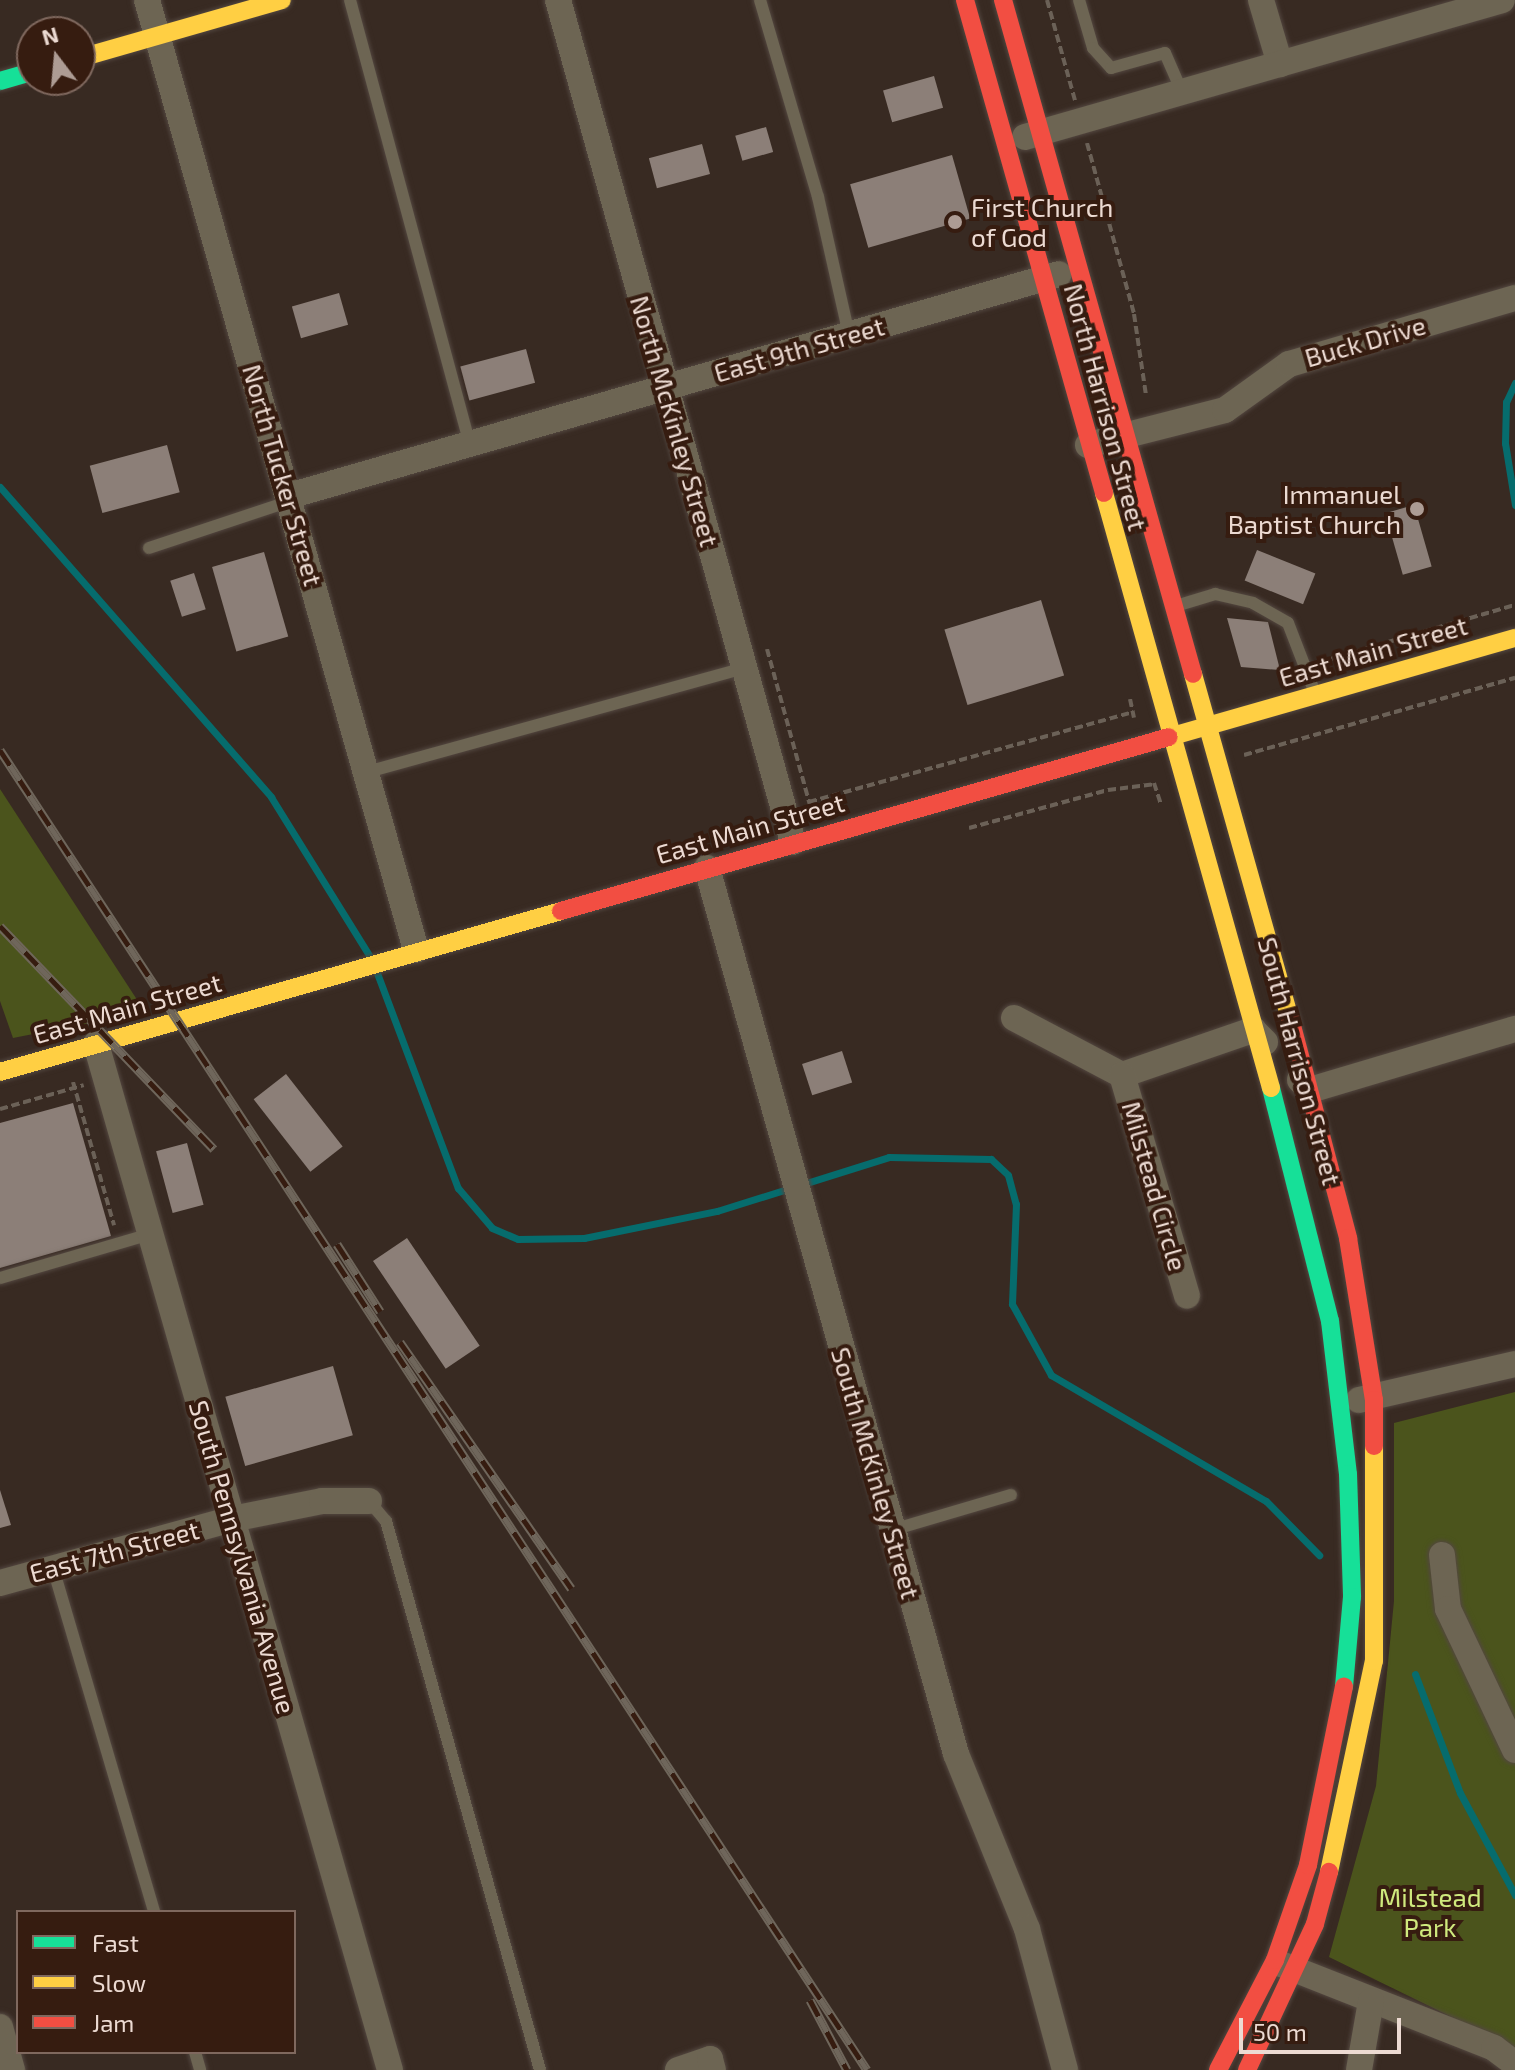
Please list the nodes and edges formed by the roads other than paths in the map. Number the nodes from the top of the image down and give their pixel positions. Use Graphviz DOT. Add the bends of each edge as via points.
graph roads {
  1 [pos="147,0"];
  2 [pos="282,0"];
  3 [pos="350,0"];
  4 [pos="558,0"];
  5 [pos="760,0"];
  6 [pos="965,0"];
  7 [pos="1003,0"];
  8 [pos="1079,0"];
  9 [pos="1261,0"];
  10 [pos="1502,0"];
  11 [pos="157,37"];
  12 [pos="96,54"];
  13 [pos="1280,64"];
  14 [pos="1182,92"];
  15 [pos="1040,132"];
  16 [pos="1004,143"];
  17 [pos="1078,270"];
  18 [pos="1043,278"];
  19 [pos="1515,298"];
  20 [pos="849,335"];
  21 [pos="665,388"];
  22 [pos="1125,437"];
  23 [pos="470,444"];
  24 [pos="1088,445"];
  25 [pos="290,499"];
  26 [pos="149,548"];
  27 [pos="1172,607"];
  28 [pos="1515,638"];
  29 [pos="744,668"];
  30 [pos="1316,694"];
  31 [pos="1205,726"];
  32 [pos="1169,736"];
  33 [pos="367,772"];
  34 [pos="806,839"];
  35 [pos="707,868"];
  36 [pos="412,951"];
  37 [pos="1014,1018"];
  38 [pos="1515,1029"];
  39 [pos="1253,1030"];
  40 [pos="96,1044"];
  41 [pos="0,1072"];
  42 [pos="1122,1075"];
  43 [pos="1310,1090"];
  44 [pos="150,1234"];
  45 [pos="0,1278"];
  46 [pos="1187,1296"];
  47 [pos="1515,1364"];
  48 [pos="1339,1400"];
  49 [pos="1374,1400"];
  50 [pos="1011,1495"];
  51 [pos="369,1501"];
  52 [pos="232,1519"];
  53 [pos="892,1530"];
  54 [pos="1442,1555"];
  55 [pos="53,1568"];
  56 [pos="0,1583"];
  57 [pos="1515,1750"];
  58 [pos="153,1910"];
  59 [pos="1285,1966"];
  60 [pos="1371,2001"];
  61 [pos="0,2027"];
  62 [pos="711,2064"];
  63 [pos="1515,2064"];
  64 [pos="12,2070"];
  65 [pos="390,2070"];
  66 [pos="540,2070"];
  67 [pos="678,2070"];
  68 [pos="1065,2070"];
  69 [pos="1218,2070"];
  70 [pos="1247,2070"];
  71 [pos="1359,2070"];
  1 -- 11 [label="street, North Tucker Street"];
  2 -- 11 [label="main road"];
  3 -- 23 [label="lane"];
  4 -- 21 [label="street, North McKinley Street"];
  5 -- 20 [label="lane" via="818,197"];
  6 -- 16 [label="main road, North Harrison Street"];
  7 -- 15 [label="main road, North Harrison Street"];
  8 -- 14 [label="lane" via="1093,48 1111,68 1165,53"];
  9 -- 13 [label="street"];
  10 -- 13 [label="street"];
  11 -- 12 [label="main road"];
  11 -- 25 [label="street, North Tucker Street"];
  13 -- 14 [label="street"];
  14 -- 15 [label="street"];
  15 -- 16 [label="street"];
  15 -- 17 [label="main road, North Harrison Street"];
  16 -- 18 [label="main road, North Harrison Street"];
  17 -- 18 [label="street, East 9th Street"];
  17 -- 22 [label="main road, North Harrison Street"];
  18 -- 20 [label="street, East 9th Street"];
  18 -- 24 [label="main road, North Harrison Street"];
  19 -- 22 [label="street, Buck Drive" via="1289,364 1225,410"];
  20 -- 21 [label="street, East 9th Street"];
  21 -- 23 [label="street, East 9th Street"];
  21 -- 29 [label="street, North McKinley Street"];
  22 -- 24 [label="street, Buck Drive"];
  22 -- 27 [label="main road, North Harrison Street"];
  23 -- 25 [label="street, East 9th Street"];
  24 -- 32 [label="main road, North Harrison Street"];
  25 -- 26 [label="lane"];
  25 -- 33 [label="street, North Tucker Street"];
  27 -- 30 [label="lane" via="1215,594 1253,603 1288,623"];
  27 -- 31 [label="main road, North Harrison Street"];
  28 -- 30 [label="main road, East Main Street"];
  29 -- 33 [label="lane"];
  29 -- 34 [label="street, North McKinley Street"];
  30 -- 31 [label="main road, East Main Street"];
  31 -- 32 [label="main road, East Main Street"];
  31 -- 43 [label="main road, South Harrison Street"];
  32 -- 34 [label="main road, East Main Street"];
  32 -- 39 [label="main road, South Harrison Street"];
  33 -- 36 [label="street, North Tucker Street"];
  34 -- 35 [label="main road, East Main Street"];
  35 -- 36 [label="main road, East Main Street"];
  35 -- 53 [label="street, South McKinley Street"];
  36 -- 40 [label="main road, East Main Street"];
  37 -- 42 [label="street"];
  38 -- 43 [label="street"];
  39 -- 42 [label="street"];
  39 -- 43 [label="street"];
  39 -- 48 [label="main road, South Harrison Street" via="1330,1321"];
  40 -- 41 [label="main road, East Main Street"];
  40 -- 44 [label="street, South Pennsylvania Avenue"];
  42 -- 46 [label="street, Milstead Circle"];
  43 -- 49 [label="main road, South Harrison Street" via="1348,1238"];
  44 -- 45 [label="lane"];
  44 -- 52 [label="street, South Pennsylvania Avenue"];
  47 -- 49 [label="street"];
  48 -- 49 [label="street"];
  48 -- 59 [label="main road, South Harrison Street" via="1352,1597 1340,1724"];
  49 -- 59 [label="main road, South Harrison Street" via="1374,1661 1349,1800"];
  50 -- 53 [label="lane"];
  51 -- 52 [label="street, East 7th Street" via="322,1501"];
  51 -- 66 [label="lane" via="386,1521"];
  52 -- 55 [label="street, East 7th Street"];
  52 -- 65 [label="street, South Pennsylvania Avenue"];
  53 -- 68 [label="street, South McKinley Street" via="956,1754 1027,1929"];
  54 -- 57 [label="street" via="1448,1609"];
  55 -- 56 [label="street, East 7th Street"];
  55 -- 58 [label="lane"];
  59 -- 60 [label="street"];
  59 -- 69 [label="main road"];
  59 -- 70 [label="main road"];
  60 -- 63 [label="street" via="1494,2048"];
  60 -- 71 [label="street"];
  61 -- 64 [label="street"];
  62 -- 67 [label="street"];
}
